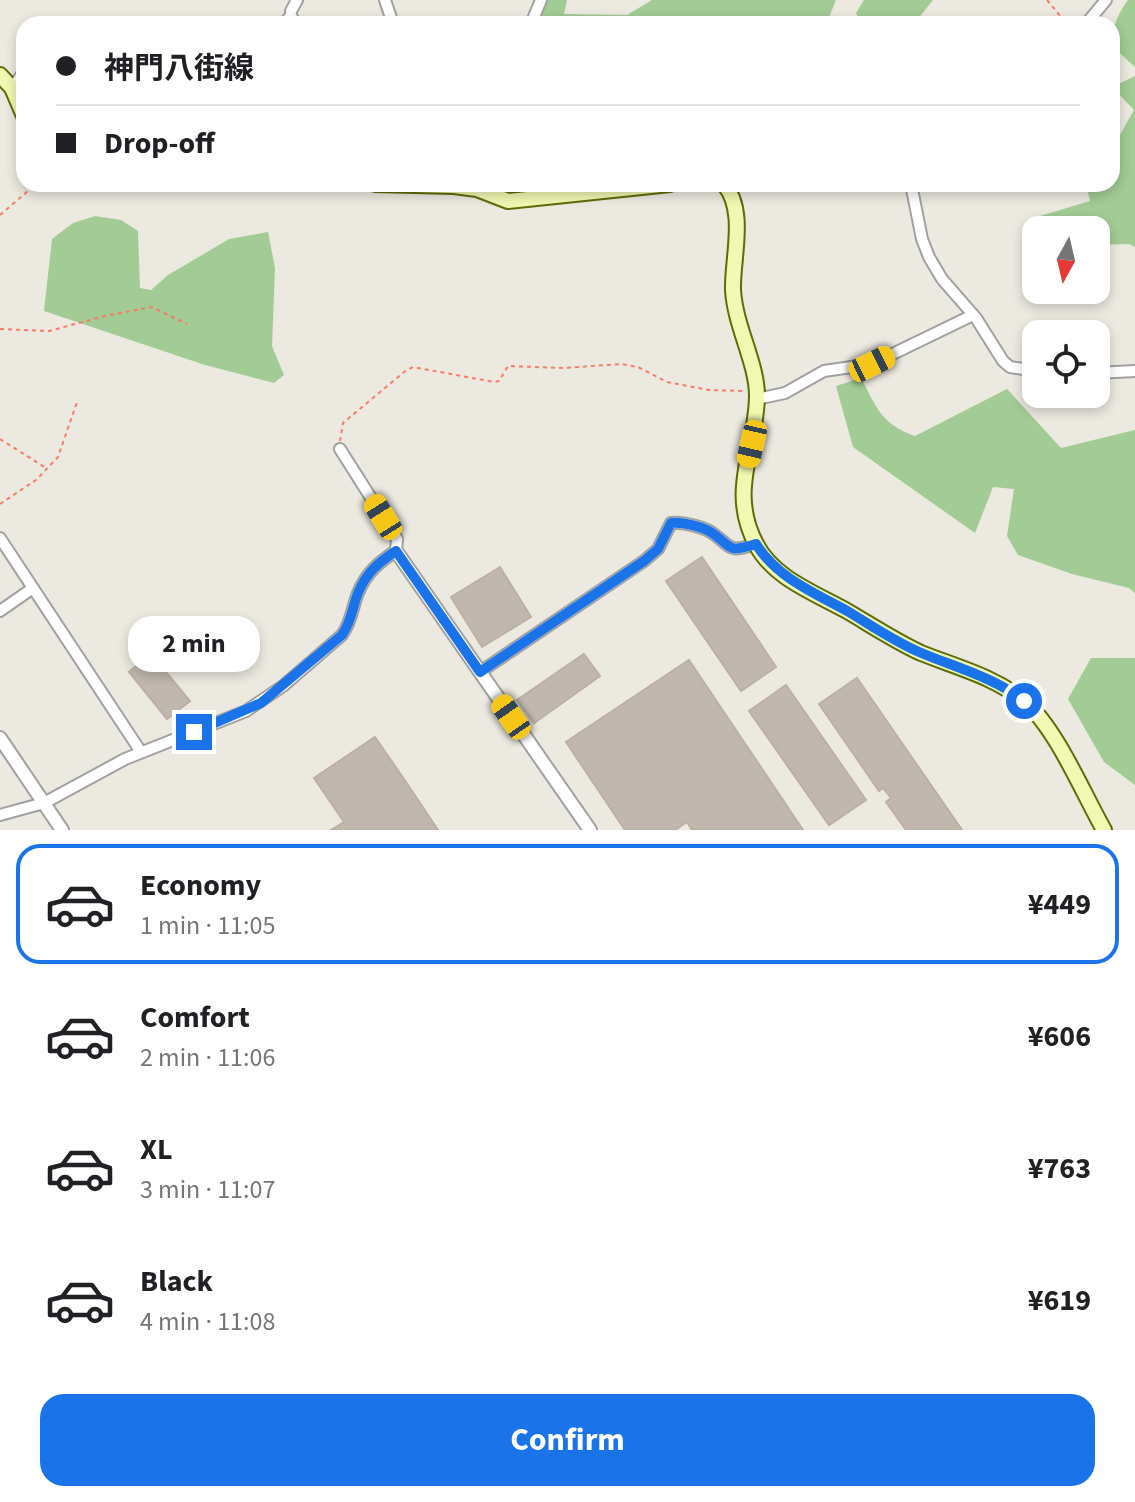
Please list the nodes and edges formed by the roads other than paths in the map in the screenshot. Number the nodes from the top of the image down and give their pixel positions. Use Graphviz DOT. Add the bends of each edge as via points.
graph roads {
  1 [pos="297,0"];
  2 [pos="1106,0"];
  3 [pos="291,11"];
  4 [pos="287,16"];
  5 [pos="294,16"];
  6 [pos="1093,16"];
  7 [pos="0,75"];
  8 [pos="16,83"];
  9 [pos="12,88"];
  10 [pos="16,97"];
  11 [pos="489,192"];
  12 [pos="594,192"];
  13 [pos="730,192"];
  14 [pos="912,192"];
  15 [pos="973,315"];
  16 [pos="1022,369"];
  17 [pos="1135,371"];
  18 [pos="1110,372"];
  19 [pos="757,394"];
  20 [pos="340,449"];
  21 [pos="0,538"];
  22 [pos="756,544"];
  23 [pos="396,551"];
  24 [pos="33,588"];
  25 [pos="0,611"];
  26 [pos="480,672"];
  27 [pos="0,738"];
  28 [pos="141,752"];
  29 [pos="44,803"];
  30 [pos="0,815"];
  31 [pos="62,830"];
  32 [pos="590,830"];
  33 [pos="1104,830"];
  1 -- 3 [label="street"];
  2 -- 6 [label="street"];
  3 -- 4 [label="lane"];
  3 -- 5 [label="lane"];
  7 -- 9 [label="main road"];
  8 -- 9 [label="street"];
  9 -- 10 [label="main road"];
  11 -- 12 [label="main road" via="508,201"];
  13 -- 19 [label="main road" via="736,221 736,313"];
  14 -- 15 [label="street" via="929,257"];
  15 -- 16 [label="street" via="1003,361"];
  15 -- 19 [label="street" via="872,364 824,371 785,393"];
  17 -- 18 [label="street"];
  19 -- 22 [label="main road" via="742,502"];
  20 -- 23 [label="street" via="397,539"];
  21 -- 24 [label="street"];
  22 -- 26 [label="street" via="727,547 714,534 671,523 658,549 644,561"];
  22 -- 33 [label="main road" via="777,570 803,586 904,645 999,684 1024,701 1046,726"];
  23 -- 26 [label="street"];
  23 -- 28 [label="street" via="367,576 342,635 283,686 246,711"];
  24 -- 25 [label="street"];
  24 -- 28 [label="street"];
  26 -- 32 [label="street"];
  27 -- 29 [label="street"];
  28 -- 29 [label="street"];
  29 -- 30 [label="street"];
  29 -- 31 [label="street"];
}
